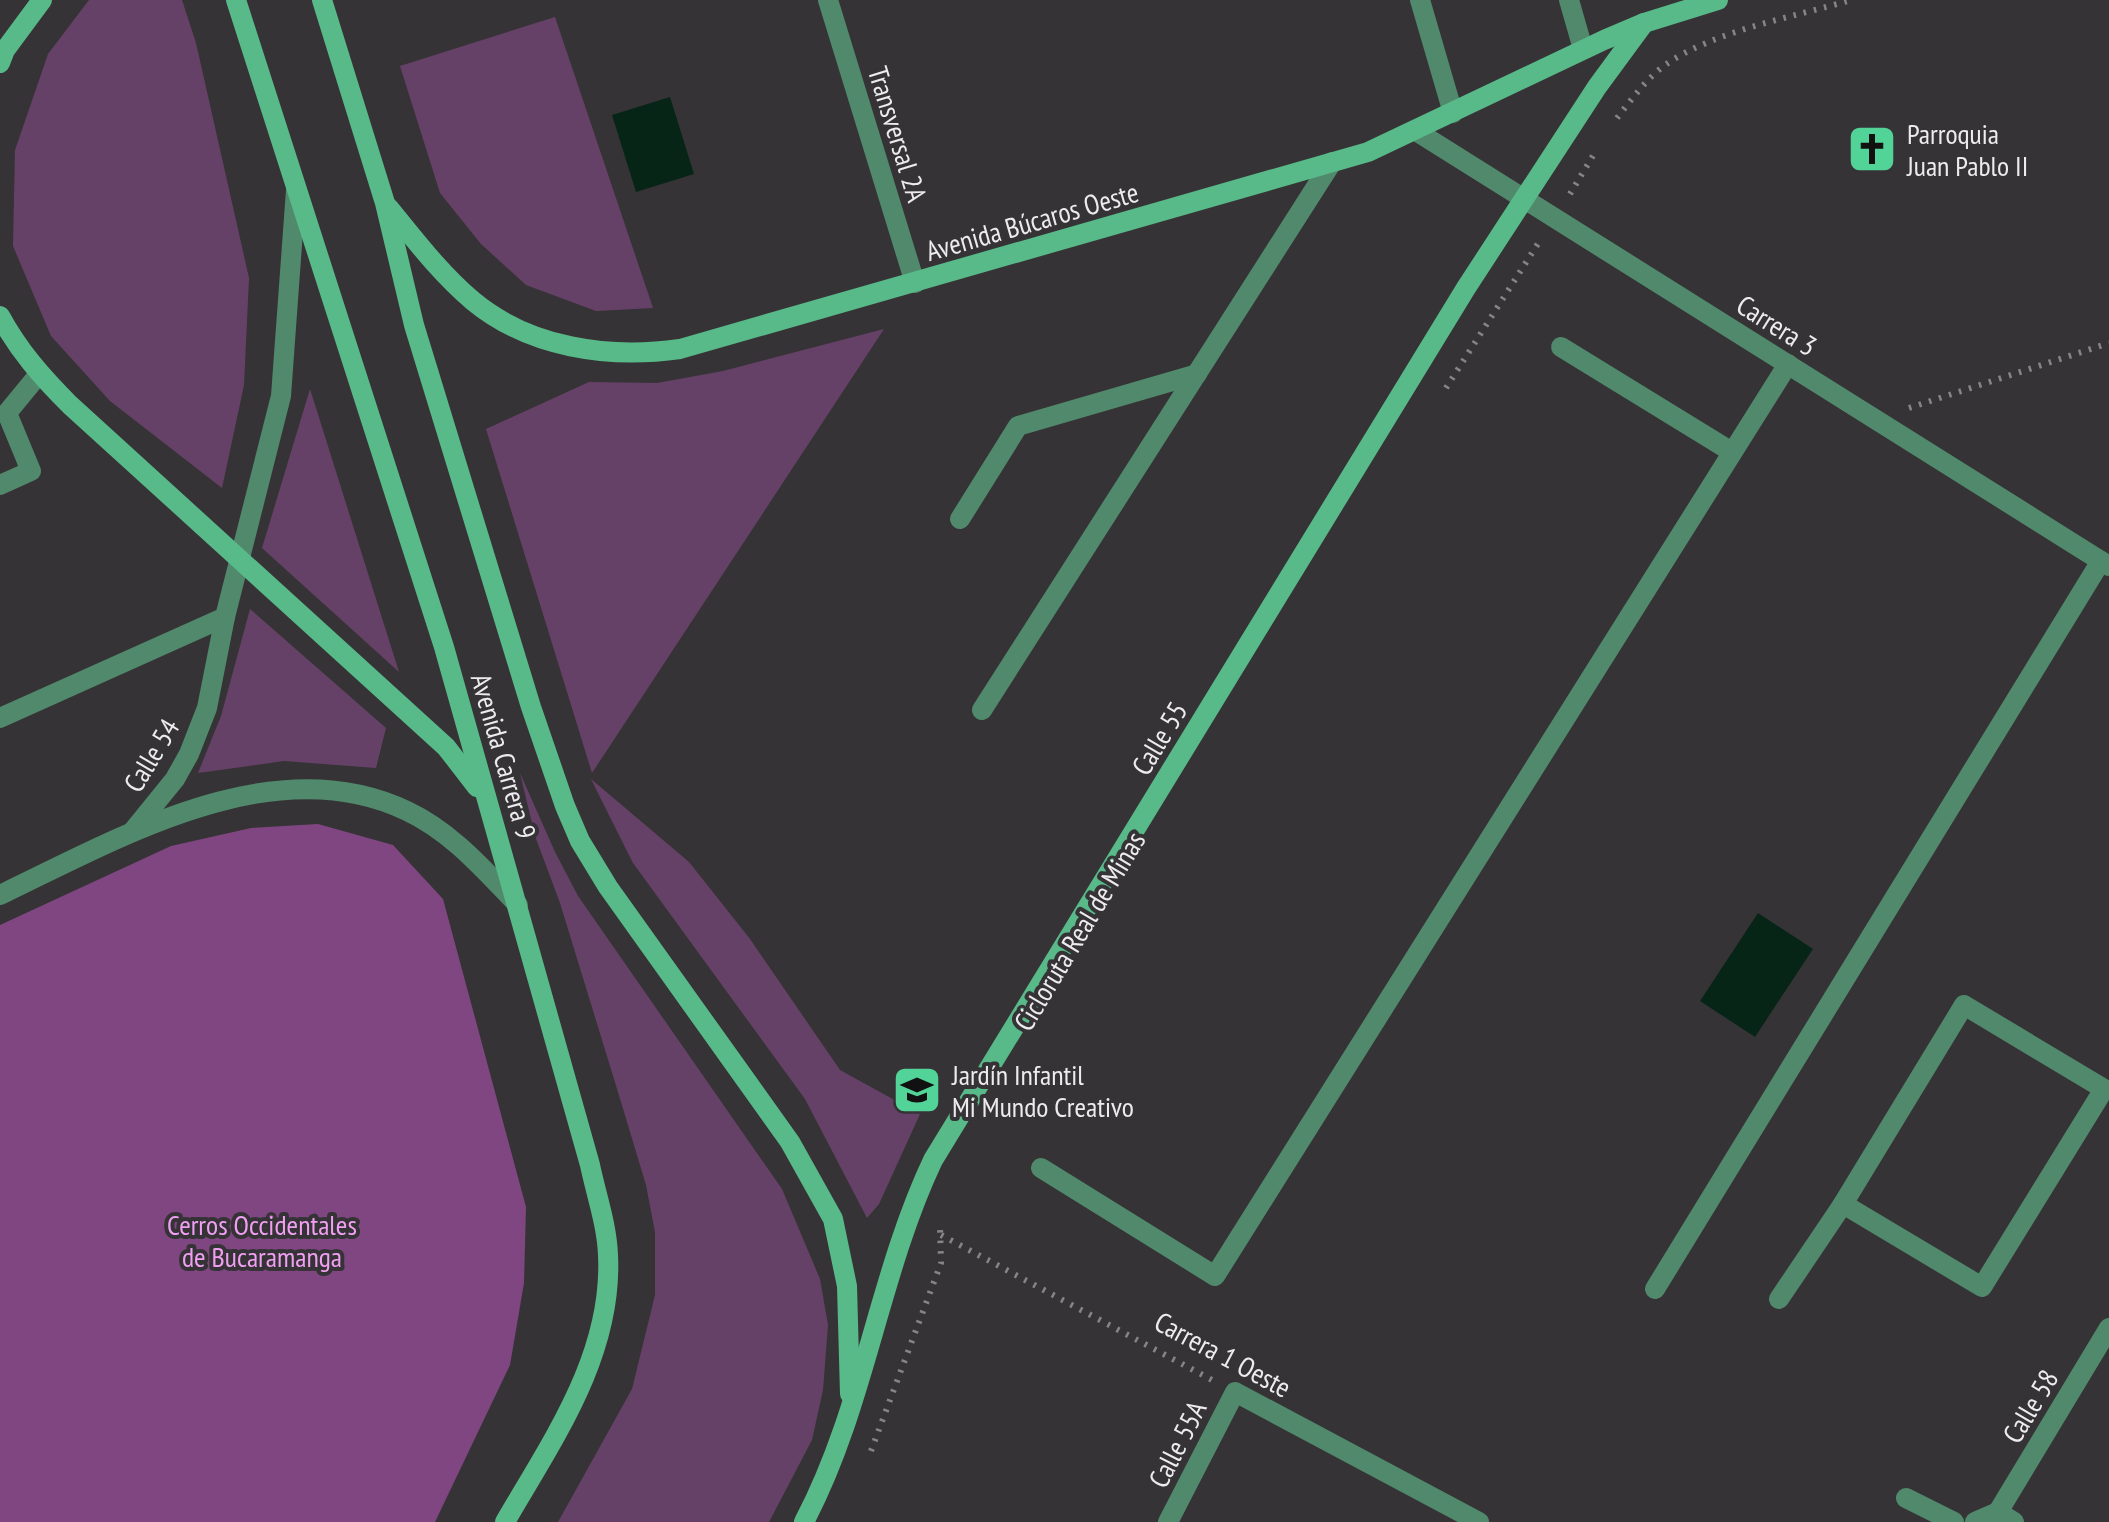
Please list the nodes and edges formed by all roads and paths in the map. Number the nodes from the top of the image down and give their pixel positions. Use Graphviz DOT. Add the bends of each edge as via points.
graph roads {
  1 [pos="42,0"];
  2 [pos="236,0"];
  3 [pos="322,0"];
  4 [pos="828,0"];
  5 [pos="1420,0"];
  6 [pos="1570,0"];
  7 [pos="1718,0"];
  8 [pos="1851,0"];
  9 [pos="1644,22"];
  10 [pos="1583,49"];
  11 [pos="0,63"];
  12 [pos="1453,114"];
  13 [pos="1612,125"];
  14 [pos="1416,131"];
  15 [pos="1602,142"];
  16 [pos="1332,162"];
  17 [pos="1582,175"];
  18 [pos="296,187"];
  19 [pos="1524,199"];
  20 [pos="385,203"];
  21 [pos="1538,244"];
  22 [pos="914,284"];
  23 [pos="0,316"];
  24 [pos="2109,344"];
  25 [pos="1562,347"];
  26 [pos="1788,364"];
  27 [pos="39,374"];
  28 [pos="1197,374"];
  29 [pos="1443,392"];
  30 [pos="1875,419"];
  31 [pos="1732,452"];
  32 [pos="0,485"];
  33 [pos="960,519"];
  34 [pos="240,558"];
  35 [pos="2105,564"];
  36 [pos="225,618"];
  37 [pos="982,710"];
  38 [pos="0,718"];
  39 [pos="488,804"];
  40 [pos="132,832"];
  41 [pos="0,895"];
  42 [pos="518,905"];
  43 [pos="2106,1084"];
  44 [pos="1041,1168"];
  45 [pos="1843,1204"];
  46 [pos="940,1219"];
  47 [pos="940,1235"];
  48 [pos="1656,1289"];
  49 [pos="1779,1298"];
  50 [pos="2109,1328"];
  51 [pos="1235,1392"];
  52 [pos="851,1416"];
  53 [pos="870,1454"];
  54 [pos="1906,1498"];
  55 [pos="2006,1517"];
  56 [pos="505,1522"];
  57 [pos="804,1522"];
  58 [pos="1168,1522"];
  59 [pos="1479,1522"];
  60 [pos="1954,1522"];
  61 [pos="1975,1522"];
  1 -- 11 [label="main road"];
  2 -- 18 [label="main road, Avenida Carrera 9"];
  3 -- 20 [label="main road, Avenida Carrera 9"];
  4 -- 22 [label="street, Transversal 2A"];
  5 -- 12 [label="street"];
  6 -- 10 [label="street"];
  7 -- 9 [label="main road, Avenida Búcaros Oeste"];
  8 -- 13 [label="path" via="1731,36 1668,64"];
  9 -- 10 [label="main road, Avenida Búcaros Oeste"];
  9 -- 19 [label="main road, Calle 55"];
  10 -- 12 [label="main road, Avenida Búcaros Oeste"];
  12 -- 14 [label="main road, Avenida Búcaros Oeste"];
  14 -- 16 [label="main road, Avenida Búcaros Oeste"];
  14 -- 19 [label="street, Carrera 3"];
  15 -- 17 [label="path"];
  16 -- 22 [label="main road, Avenida Búcaros Oeste"];
  16 -- 28 [label="street"];
  18 -- 34 [label="street, Calle 54" via="281,396"];
  18 -- 39 [label="main road, Avenida Carrera 9"];
  19 -- 26 [label="street, Carrera 3"];
  19 -- 52 [label="main road, Calle 55" via="933,1160"];
  20 -- 22 [label="main road, Avenida Búcaros Oeste" via="474,302 512,326 597,352 680,349"];
  20 -- 52 [label="main road, Avenida Carrera 9" via="414,325 531,707 580,841 790,1142 833,1218 848,1286"];
  21 -- 29 [label="path"];
  23 -- 27 [label="main road"];
  24 -- 30 [label="path"];
  25 -- 31 [label="street"];
  26 -- 30 [label="street, Carrera 3"];
  26 -- 31 [label="street"];
  27 -- 32 [label="street" via="7,413 31,472"];
  27 -- 34 [label="main road"];
  28 -- 33 [label="street" via="1018,426"];
  28 -- 37 [label="street"];
  30 -- 35 [label="street, Carrera 3"];
  31 -- 44 [label="street" via="1215,1276"];
  34 -- 36 [label="street, Calle 54"];
  34 -- 39 [label="main road" via="446,747"];
  35 -- 48 [label="street"];
  36 -- 38 [label="street"];
  36 -- 40 [label="street, Calle 54" via="198,735"];
  39 -- 42 [label="main road, Avenida Carrera 9"];
  40 -- 41 [label="street, Calle 54"];
  40 -- 42 [label="street" via="192,809 271,792 359,795 406,810 444,834"];
  42 -- 56 [label="main road, Avenida Carrera 9" via="590,1164 608,1251 608,1295 586,1374"];
  43 -- 45 [label="street" via="1964,1005"];
  43 -- 45 [label="street" via="1982,1288"];
  45 -- 49 [label="street"];
  46 -- 47 [label="path"];
  47 -- 51 [label="path, Carrera 1 Oeste"];
  47 -- 53 [label="path" via="941,1263"];
  50 -- 55 [label="street, Calle 58"];
  51 -- 58 [label="street, Calle 55A"];
  51 -- 59 [label="street, Carrera 1 Oeste"];
  52 -- 57 [label="main road, Calle 55"];
  54 -- 60 [label="street"];
  55 -- 61 [label="street"];
}
